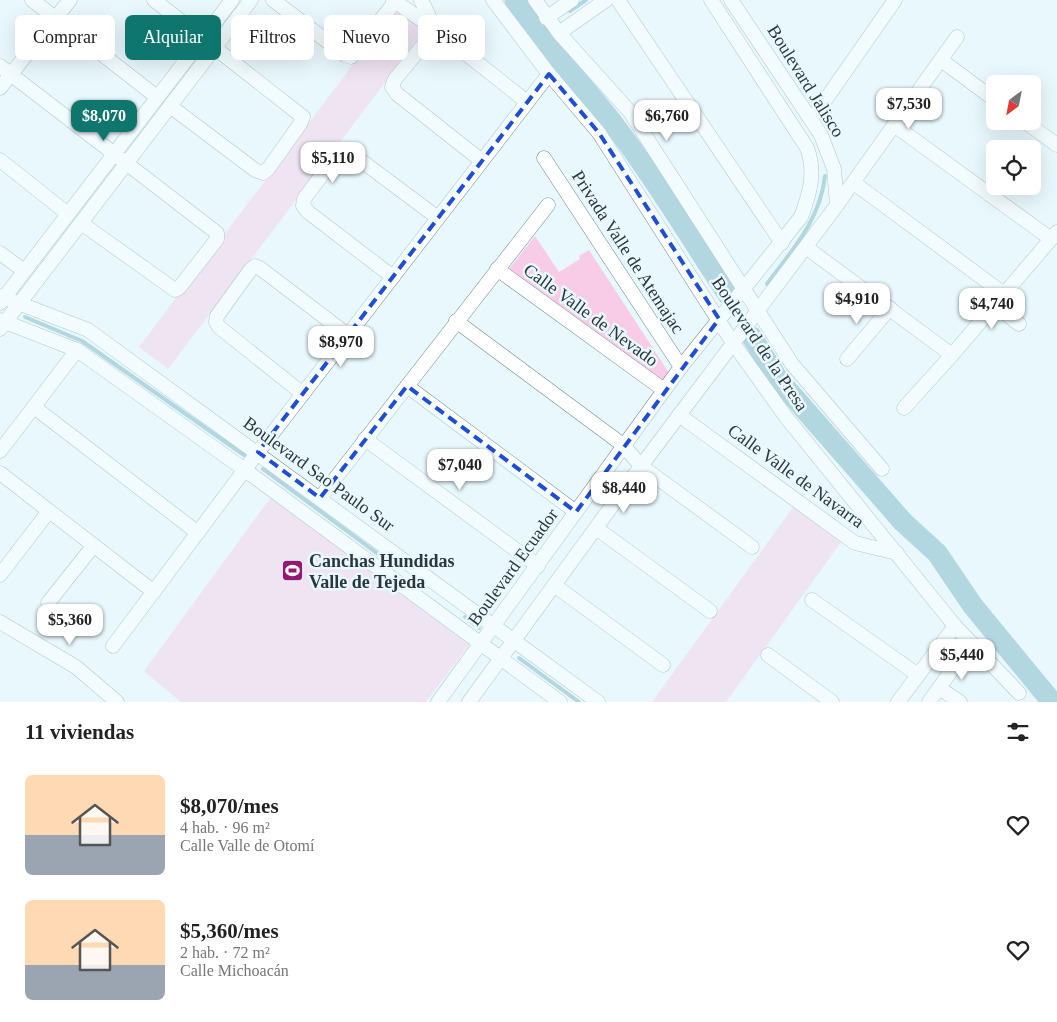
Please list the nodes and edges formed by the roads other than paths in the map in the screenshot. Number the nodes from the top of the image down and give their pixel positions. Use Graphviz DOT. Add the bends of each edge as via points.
graph roads {
  1 [pos="32,0"];
  2 [pos="70,0"];
  3 [pos="154,0"];
  4 [pos="232,0"];
  5 [pos="251,0"];
  6 [pos="273,0"];
  7 [pos="421,0"];
  8 [pos="492,0"];
  9 [pos="535,0"];
  10 [pos="572,0"];
  11 [pos="606,0"];
  12 [pos="618,0"];
  13 [pos="712,0"];
  14 [pos="731,0"];
  15 [pos="895,0"];
  16 [pos="394,1"];
  17 [pos="52,15"];
  18 [pos="58,15"];
  19 [pos="173,15"];
  20 [pos="221,15"];
  21 [pos="428,15"];
  22 [pos="418,18"];
  23 [pos="546,18"];
  24 [pos="559,33"];
  25 [pos="957,38"];
  26 [pos="221,39"];
  27 [pos="221,52"];
  28 [pos="418,52"];
  29 [pos="16,60"];
  30 [pos="110,60"];
  31 [pos="186,60"];
  32 [pos="205,60"];
  33 [pos="474,60"];
  34 [pos="941,60"];
  35 [pos="6,70"];
  36 [pos="549,74"];
  37 [pos="0,88"];
  38 [pos="986,93"];
  39 [pos="157,97"];
  40 [pos="527,102"];
  41 [pos="170,106"];
  42 [pos="810,118"];
  43 [pos="894,125"];
  44 [pos="1036,130"];
  45 [pos="1057,145"];
  46 [pos="113,153"];
  47 [pos="544,158"];
  48 [pos="0,160"];
  49 [pos="482,161"];
  50 [pos="126,164"];
  51 [pos="854,183"];
  52 [pos="548,205"];
  53 [pos="837,205"];
  54 [pos="68,214"];
  55 [pos="438,218"];
  56 [pos="81,223"];
  57 [pos="1054,236"];
  58 [pos="782,243"];
  59 [pos="806,248"];
  60 [pos="0,253"];
  61 [pos="497,269"];
  62 [pos="24,271"];
  63 [pos="393,277"];
  64 [pos="744,287"];
  65 [pos="1004,294"];
  66 [pos="2,298"];
  67 [pos="21,302"];
  68 [pos="995,305"];
  69 [pos="890,308"];
  70 [pos="757,311"];
  71 [pos="719,319"];
  72 [pos="456,321"];
  73 [pos="2,324"];
  74 [pos="1019,324"];
  75 [pos="348,335"];
  76 [pos="733,343"];
  77 [pos="77,350"];
  78 [pos="952,355"];
  79 [pos="848,359"];
  80 [pos="681,367"];
  81 [pos="407,386"];
  82 [pos="664,390"];
  83 [pos="303,394"];
  84 [pos="34,407"];
  85 [pos="904,408"];
  86 [pos="680,414"];
  87 [pos="365,439"];
  88 [pos="623,445"];
  89 [pos="0,452"];
  90 [pos="258,452"];
  91 [pos="641,466"];
  92 [pos="882,469"];
  93 [pos="245,470"];
  94 [pos="0,473"];
  95 [pos="320,498"];
  96 [pos="49,511"];
  97 [pos="576,512"];
  98 [pos="596,528"];
  99 [pos="198,533"];
  100 [pos="94,545"];
  101 [pos="752,547"];
  102 [pos="897,553"];
  103 [pos="538,566"];
  104 [pos="0,575"];
  105 [pos="554,586"];
  106 [pos="154,592"];
  107 [pos="812,600"];
  108 [pos="48,604"];
  109 [pos="710,611"];
  110 [pos="0,622"];
  111 [pos="494,626"];
  112 [pos="955,626"];
  113 [pos="514,640"];
  114 [pos="971,643"];
  115 [pos="480,644"];
  116 [pos="113,646"];
  117 [pos="768,655"];
  118 [pos="500,658"];
  119 [pos="663,665"];
  120 [pos="918,675"];
  121 [pos="939,688"];
  122 [pos="1019,693"];
  123 [pos="117,702"];
  124 [pos="438,702"];
  125 [pos="469,702"];
  126 [pos="560,702"];
  127 [pos="598,702"];
  128 [pos="832,702"];
  129 [pos="898,702"];
  130 [pos="929,702"];
  131 [pos="960,702"];
  1 -- 17 [label="street"];
  2 -- 18 [label="street"];
  3 -- 19 [label="street"];
  4 -- 20 [label="street"];
  5 -- 26 [label="street"];
  6 -- 16 [label="street" via="351,57"];
  7 -- 21 [label="street"];
  8 -- 36 [label="street, Boulevard de la Presa"];
  9 -- 23 [label="street, Boulevard de la Presa"];
  10 -- 23 [label="street"];
  11 -- 24 [label="street"];
  12 -- 58 [label="street"];
  13 -- 58 [label="street, Boulevard Jalisco" via="811,159 810,192 801,217"];
  14 -- 42 [label="street, Boulevard Jalisco"];
  15 -- 42 [label="street"];
  16 -- 22 [label="street"];
  23 -- 24 [label="street, Boulevard de la Presa"];
  24 -- 64 [label="street, Boulevard de la Presa" via="630,112"];
  25 -- 34 [label="street"];
  27 -- 41 [label="street" via="303,117 268,169 263,173 255,170"];
  28 -- 49 [label="street" via="392,87"];
  29 -- 35 [label="street"];
  30 -- 39 [label="street"];
  31 -- 39 [label="street"];
  32 -- 41 [label="street"];
  33 -- 40 [label="street"];
  34 -- 38 [label="street"];
  34 -- 43 [label="street"];
  35 -- 37 [label="street"];
  35 -- 46 [label="street"];
  36 -- 40 [label="street"];
  36 -- 71 [label="street, Boulevard de la Presa" via="599,133"];
  39 -- 46 [label="street"];
  40 -- 49 [label="street"];
  41 -- 50 [label="street"];
  42 -- 53 [label="street, Boulevard Jalisco" via="829,151"];
  43 -- 51 [label="street"];
  43 -- 57 [label="street"];
  44 -- 45 [label="street"];
  46 -- 50 [label="street"];
  46 -- 54 [label="street"];
  47 -- 80 [label="street, Privada Valle de Atemajac"];
  48 -- 54 [label="street"];
  49 -- 55 [label="street"];
  50 -- 56 [label="street"];
  50 -- 56 [label="street" via="217,233 217,238 179,288 170,288"];
  51 -- 53 [label="street"];
  51 -- 65 [label="street"];
  52 -- 61 [label="street"];
  53 -- 59 [label="street"];
  54 -- 62 [label="street"];
  55 -- 63 [label="street"];
  55 -- 63 [label="street" via="351,153 343,150 337,155 304,199 303,206"];
  56 -- 67 [label="street"];
  57 -- 65 [label="street"];
  58 -- 64 [label="street, Boulevard Jalisco"];
  59 -- 69 [label="street"];
  59 -- 70 [label="street"];
  60 -- 62 [label="street"];
  61 -- 72 [label="street"];
  61 -- 82 [label="street, Calle Valle de Nevado"];
  62 -- 66 [label="street"];
  63 -- 75 [label="street"];
  64 -- 70 [label="street, Boulevard de la Presa"];
  64 -- 71 [label="street, Boulevard Ecuador"];
  65 -- 68 [label="street"];
  66 -- 67 [label="street, Boulevard Sao Paulo Sur"];
  67 -- 73 [label="street"];
  67 -- 90 [label="street, Boulevard Sao Paulo Sur" via="88,330"];
  68 -- 74 [label="street"];
  68 -- 78 [label="street"];
  69 -- 78 [label="street"];
  69 -- 79 [label="street"];
  70 -- 76 [label="street"];
  70 -- 92 [label="street, Boulevard de la Presa" via="792,364"];
  71 -- 76 [label="street, Boulevard de la Presa"];
  71 -- 80 [label="street, Boulevard Ecuador"];
  72 -- 81 [label="street"];
  72 -- 88 [label="street"];
  73 -- 77 [label="street"];
  75 -- 83 [label="street"];
  75 -- 83 [label="street" via="261,269 256,266 251,269 216,322 219,328"];
  76 -- 86 [label="street"];
  76 -- 102 [label="street, Boulevard de la Presa" via="786,416"];
  77 -- 84 [label="street"];
  77 -- 93 [label="street"];
  78 -- 85 [label="street"];
  80 -- 82 [label="street, Boulevard Ecuador"];
  81 -- 87 [label="street"];
  81 -- 97 [label="street"];
  82 -- 88 [label="street, Boulevard Ecuador"];
  83 -- 90 [label="street"];
  84 -- 89 [label="street"];
  84 -- 99 [label="street"];
  86 -- 91 [label="street"];
  86 -- 102 [label="street, Calle Valle de Navarra" via="855,544"];
  87 -- 95 [label="street"];
  87 -- 103 [label="street"];
  88 -- 91 [label="street"];
  88 -- 97 [label="street, Boulevard Ecuador"];
  90 -- 93 [label="street"];
  90 -- 95 [label="street, Boulevard Sao Paulo Sur"];
  91 -- 98 [label="street"];
  91 -- 101 [label="street"];
  93 -- 99 [label="street"];
  93 -- 115 [label="street"];
  94 -- 96 [label="street"];
  95 -- 111 [label="street, Boulevard Sao Paulo Sur"];
  96 -- 100 [label="street"];
  96 -- 104 [label="street"];
  97 -- 103 [label="street, Boulevard Ecuador"];
  98 -- 105 [label="street"];
  98 -- 109 [label="street"];
  99 -- 106 [label="street"];
  100 -- 106 [label="street"];
  100 -- 108 [label="street"];
  102 -- 112 [label="street, Boulevard de la Presa"];
  103 -- 111 [label="street, Boulevard Ecuador"];
  105 -- 113 [label="street"];
  105 -- 119 [label="street"];
  106 -- 116 [label="street"];
  107 -- 120 [label="street"];
  110 -- 123 [label="street" via="76,667"];
  111 -- 113 [label="street, Boulevard Sao Paulo Sur"];
  111 -- 115 [label="street, Boulevard Ecuador"];
  112 -- 114 [label="street, Boulevard de la Presa"];
  112 -- 120 [label="street"];
  113 -- 118 [label="street"];
  113 -- 127 [label="street, Boulevard Sao Paulo Sur"];
  114 -- 121 [label="street"];
  114 -- 122 [label="street, Boulevard de la Presa"];
  115 -- 118 [label="street"];
  115 -- 124 [label="street, Boulevard Ecuador"];
  117 -- 128 [label="street"];
  118 -- 125 [label="street"];
  118 -- 126 [label="street"];
  120 -- 129 [label="street"];
  121 -- 130 [label="street"];
  121 -- 131 [label="street"];
}
